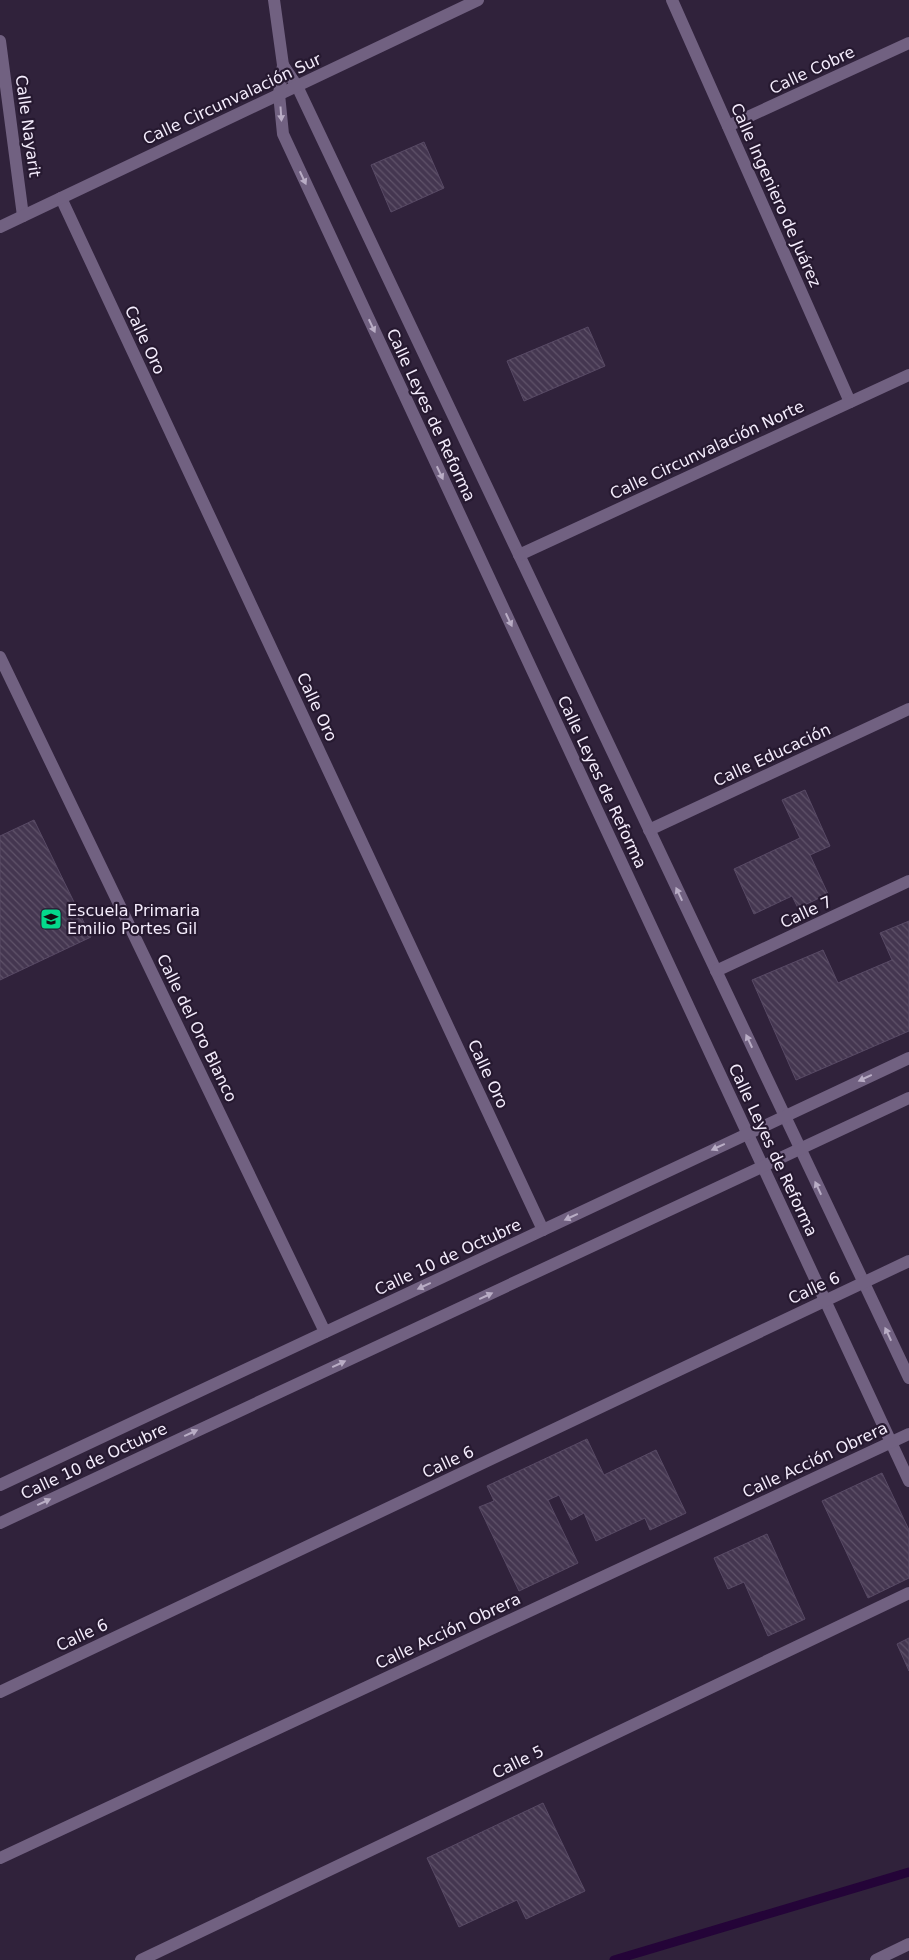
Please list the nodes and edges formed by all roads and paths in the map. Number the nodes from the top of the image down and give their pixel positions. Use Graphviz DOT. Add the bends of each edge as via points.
graph roads {
  1 [pos="274,0"];
  2 [pos="478,0"];
  3 [pos="672,0"];
  4 [pos="0,41"];
  5 [pos="909,43"];
  6 [pos="283,65"];
  7 [pos="297,86"];
  8 [pos="279,94"];
  9 [pos="728,126"];
  10 [pos="61,198"];
  11 [pos="23,216"];
  12 [pos="0,227"];
  13 [pos="909,375"];
  14 [pos="850,402"];
  15 [pos="519,555"];
  16 [pos="0,657"];
  17 [pos="909,709"];
  18 [pos="649,830"];
  19 [pos="909,881"];
  20 [pos="716,971"];
  21 [pos="909,1058"];
  22 [pos="909,1098"];
  23 [pos="784,1116"];
  24 [pos="747,1133"];
  25 [pos="800,1148"];
  26 [pos="763,1166"];
  27 [pos="543,1230"];
  28 [pos="909,1261"];
  29 [pos="863,1283"];
  30 [pos="825,1301"];
  31 [pos="326,1332"];
  32 [pos="909,1378"];
  33 [pos="909,1434"];
  34 [pos="891,1442"];
  35 [pos="1,1481"];
  36 [pos="909,1481"];
  37 [pos="0,1522"];
  38 [pos="909,1593"];
  39 [pos="0,1692"];
  40 [pos="0,1858"];
  41 [pos="909,1944"];
  42 [pos="141,1960"];
  43 [pos="876,1960"];
  1 -- 6 [label="street"];
  2 -- 7 [label="street, Calle Circunvalación Sur"];
  3 -- 9 [label="street, Calle Ingeniero de Juárez"];
  4 -- 11 [label="street, Calle Nayarit"];
  5 -- 9 [label="street, Calle Cobre"];
  6 -- 7 [label="street, Calle Leyes de Reforma"];
  6 -- 8 [label="street, Calle Leyes de Reforma"];
  7 -- 8 [label="street, Calle Circunvalación Sur"];
  7 -- 15 [label="street, Calle Leyes de Reforma"];
  8 -- 10 [label="street, Calle Circunvalación Sur"];
  8 -- 24 [label="street, Calle Leyes de Reforma, one-way" via="282,134"];
  9 -- 14 [label="street, Calle Ingeniero de Juárez"];
  10 -- 11 [label="street, Calle Circunvalación Sur"];
  10 -- 27 [label="street, Calle Oro"];
  11 -- 12 [label="street, Calle Circunvalación Sur"];
  13 -- 14 [label="street, Calle Circunvalación Norte"];
  14 -- 15 [label="street, Calle Circunvalación Norte"];
  15 -- 18 [label="street, Calle Leyes de Reforma"];
  16 -- 31 [label="street, Calle del Oro Blanco"];
  17 -- 18 [label="street, Calle Educación"];
  20 -- 18 [label="street, Calle Leyes de Reforma, one-way"];
  19 -- 20 [label="street, Calle 7"];
  23 -- 20 [label="street, Calle Leyes de Reforma, one-way"];
  21 -- 23 [label="street, Calle 10 de Octubre, one-way"];
  22 -- 25 [label="street, Calle 10 de Octubre"];
  23 -- 24 [label="street, Calle 10 de Octubre"];
  23 -- 25 [label="street, Calle Leyes de Reforma"];
  24 -- 26 [label="street, Calle Leyes de Reforma"];
  24 -- 27 [label="street, Calle 10 de Octubre, one-way"];
  25 -- 26 [label="street, Calle 10 de Octubre"];
  29 -- 25 [label="street, Calle Leyes de Reforma, one-way"];
  26 -- 30 [label="street, Calle Leyes de Reforma"];
  37 -- 26 [label="street, Calle 10 de Octubre, one-way"];
  27 -- 31 [label="street, Calle 10 de Octubre, one-way"];
  28 -- 29 [label="street, Calle 6"];
  29 -- 30 [label="street, Calle 6"];
  32 -- 29 [label="street, Calle Leyes de Reforma, one-way"];
  30 -- 34 [label="street, Calle Leyes de Reforma"];
  30 -- 39 [label="street, Calle 6"];
  31 -- 35 [label="street, Calle 10 de Octubre"];
  33 -- 34 [label="street, Calle Acción Obrera"];
  34 -- 36 [label="street, Calle Leyes de Reforma"];
  34 -- 40 [label="street, Calle Acción Obrera"];
  38 -- 42 [label="street, Calle 5"];
  41 -- 43 [label="street"];
}
